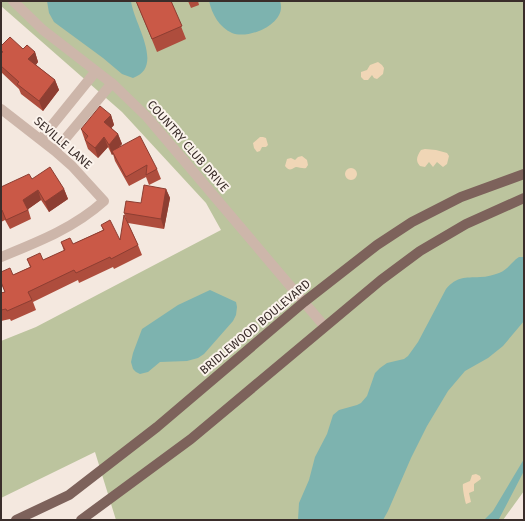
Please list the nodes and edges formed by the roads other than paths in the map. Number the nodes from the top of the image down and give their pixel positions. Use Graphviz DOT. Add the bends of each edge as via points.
graph roads {
  1 [pos="12,1"];
  2 [pos="96,71"];
  3 [pos="112,83"];
  4 [pos="1,110"];
  5 [pos="41,139"];
  6 [pos="55,151"];
  7 [pos="524,174"];
  8 [pos="524,198"];
  9 [pos="1,258"];
  10 [pos="304,302"];
  11 [pos="325,327"];
  12 [pos="28,518"];
  13 [pos="16,520"];
  14 [pos="81,520"];
  1 -- 2 [label="street, COUNTRY CLUB DRIVE"];
  2 -- 3 [label="street, COUNTRY CLUB DRIVE"];
  2 -- 5 [label="street"];
  3 -- 6 [label="street"];
  3 -- 10 [label="street, COUNTRY CLUB DRIVE" via="159,129"];
  4 -- 5 [label="street, SEVILLE LANE"];
  5 -- 6 [label="street, SEVILLE LANE"];
  6 -- 9 [label="street, SEVILLE LANE" via="104,201 56,234"];
  7 -- 10 [label="main road, BRIDLEWOOD BOULEVARD" via="461,197 412,222 377,245"];
  8 -- 11 [label="main road" via="466,224 433,243 381,280"];
  10 -- 11 [label="street, COUNTRY CLUB DRIVE"];
  10 -- 12 [label="main road, BRIDLEWOOD BOULEVARD" via="108,466 69,495"];
  11 -- 14 [label="main road" via="191,439"];
  12 -- 13 [label="main road, BRIDLEWOOD BOULEVARD"];
}
